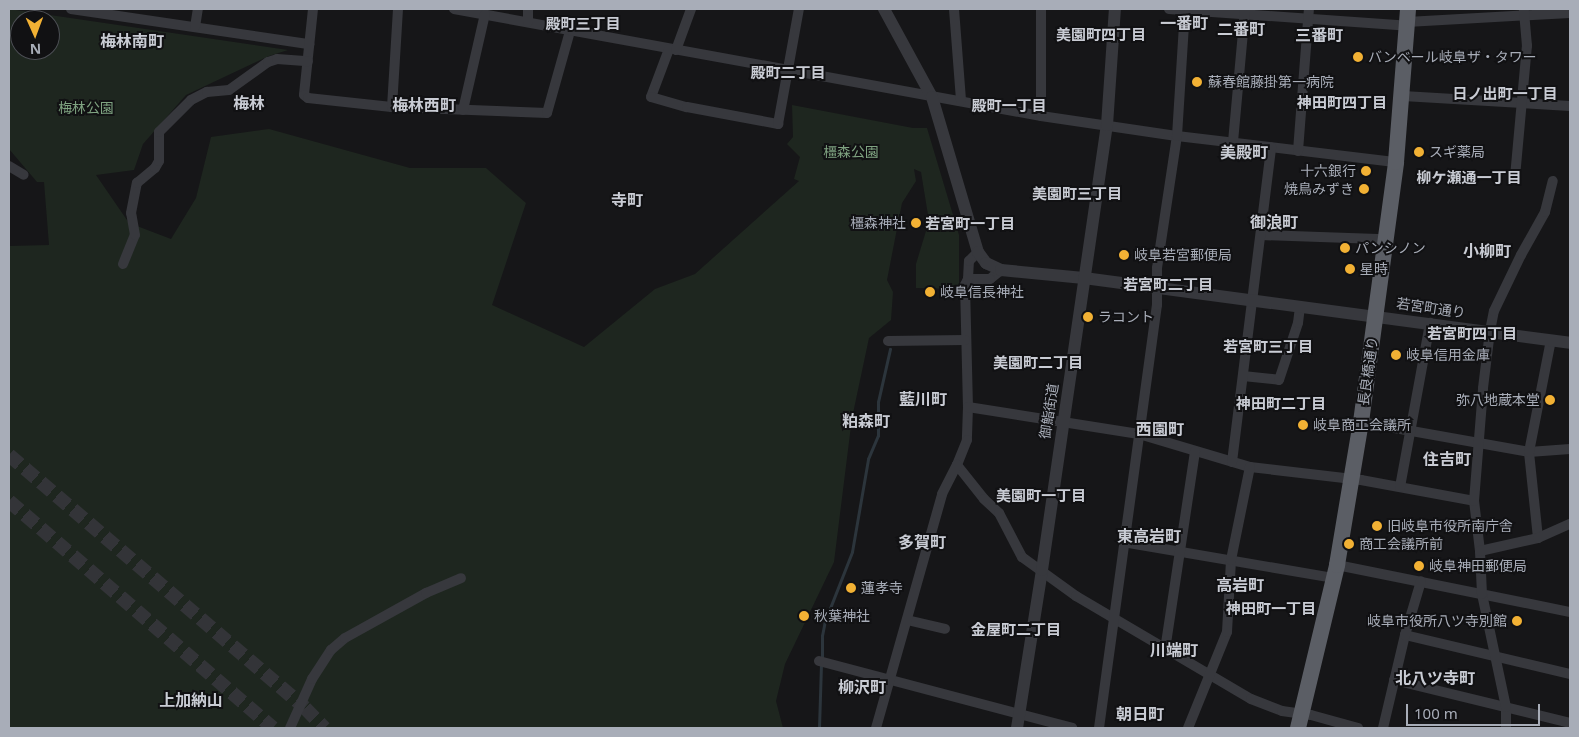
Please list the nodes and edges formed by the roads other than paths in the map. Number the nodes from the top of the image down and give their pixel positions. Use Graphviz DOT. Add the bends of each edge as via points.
graph roads {
  1 [pos="71,9"];
  2 [pos="198,9"];
  3 [pos="313,9"];
  4 [pos="398,9"];
  5 [pos="454,9"];
  6 [pos="528,9"];
  7 [pos="691,9"];
  8 [pos="799,9"];
  9 [pos="884,9"];
  10 [pos="954,9"];
  11 [pos="1041,9"];
  12 [pos="1115,9"];
  13 [pos="1169,9"];
  14 [pos="1185,9"];
  15 [pos="1244,12"];
  16 [pos="1524,12"];
  17 [pos="1570,13"];
  18 [pos="485,14"];
  19 [pos="1308,14"];
  20 [pos="1404,16"];
  21 [pos="528,22"];
  22 [pos="195,27"];
  23 [pos="570,31"];
  24 [pos="310,44"];
  25 [pos="673,49"];
  26 [pos="308,61"];
  27 [pos="787,70"];
  28 [pos="1402,96"];
  29 [pos="932,97"];
  30 [pos="961,101"];
  31 [pos="1524,103"];
  32 [pos="1570,106"];
  33 [pos="392,107"];
  34 [pos="463,110"];
  35 [pos="1041,116"];
  36 [pos="1107,125"];
  37 [pos="1177,136"];
  38 [pos="1233,142"];
  39 [pos="1271,147"];
  40 [pos="1298,151"];
  41 [pos="1393,162"];
  42 [pos="9,166"];
  43 [pos="24,175"];
  44 [pos="1515,178"];
  45 [pos="1553,181"];
  46 [pos="1261,235"];
  47 [pos="1378,239"];
  48 [pos="978,252"];
  49 [pos="123,264"];
  50 [pos="1001,270"];
  51 [pos="1084,278"];
  52 [pos="968,279"];
  53 [pos="1157,288"];
  54 [pos="1252,300"];
  55 [pos="1300,306"];
  56 [pos="1372,315"];
  57 [pos="1430,323"];
  58 [pos="1490,331"];
  59 [pos="965,340"];
  60 [pos="1551,340"];
  61 [pos="888,341"];
  62 [pos="1570,343"];
  63 [pos="1243,376"];
  64 [pos="968,406"];
  65 [pos="1361,422"];
  66 [pos="1063,423"];
  67 [pos="1411,430"];
  68 [pos="1139,434"];
  69 [pos="1479,443"];
  70 [pos="1570,450"];
  71 [pos="1195,452"];
  72 [pos="1529,452"];
  73 [pos="1232,462"];
  74 [pos="957,465"];
  75 [pos="1250,467"];
  76 [pos="1348,480"];
  77 [pos="1400,487"];
  78 [pos="1474,501"];
  79 [pos="1570,524"];
  80 [pos="1538,538"];
  81 [pos="1123,542"];
  82 [pos="1179,551"];
  83 [pos="1480,551"];
  84 [pos="1231,560"];
  85 [pos="1042,570"];
  86 [pos="1332,571"];
  87 [pos="462,578"];
  88 [pos="1421,581"];
  89 [pos="1482,594"];
  90 [pos="1570,612"];
  91 [pos="1115,618"];
  92 [pos="907,620"];
  93 [pos="945,630"];
  94 [pos="1405,635"];
  95 [pos="1165,650"];
  96 [pos="1497,657"];
  97 [pos="819,661"];
  98 [pos="1570,674"];
  99 [pos="1211,676"];
  100 [pos="890,679"];
  101 [pos="1394,680"];
  102 [pos="1506,708"];
  103 [pos="1298,718"];
  104 [pos="1018,722"];
  105 [pos="1570,723"];
  106 [pos="290,728"];
  107 [pos="876,728"];
  108 [pos="1072,728"];
  109 [pos="1099,728"];
  110 [pos="1188,728"];
  111 [pos="1291,728"];
  112 [pos="1358,728"];
  113 [pos="1383,728"];
  114 [pos="1506,728"];
  1 -- 22 [label="street"];
  2 -- 22 [label="street"];
  3 -- 24 [label="street"];
  4 -- 33 [label="street"];
  5 -- 18 [label="street"];
  6 -- 21 [label="street"];
  7 -- 25 [label="street"];
  8 -- 27 [label="street"];
  9 -- 29 [label="street"];
  10 -- 30 [label="street"];
  11 -- 35 [label="street"];
  12 -- 36 [label="street, 御鮨街道"];
  13 -- 14 [label="street"];
  14 -- 15 [label="street"];
  14 -- 37 [label="street"];
  15 -- 19 [label="street"];
  15 -- 38 [label="street"];
  16 -- 17 [label="street"];
  16 -- 20 [label="street"];
  16 -- 31 [label="street" via="1527,46"];
  18 -- 21 [label="street"];
  18 -- 34 [label="street"];
  19 -- 20 [label="street"];
  19 -- 40 [label="street"];
  20 -- 28 [label="highway, 長良橋通り"];
  20 -- 41 [label="highway, 長良橋通り"];
  21 -- 23 [label="street"];
  22 -- 24 [label="street"];
  23 -- 25 [label="street"];
  23 -- 34 [label="street" via="547,112"];
  24 -- 26 [label="street"];
  25 -- 27 [label="street"];
  25 -- 27 [label="street" via="651,97 778,124"];
  26 -- 33 [label="street" via="304,95 308,98"];
  26 -- 49 [label="street" via="277,58 268,62 229,90 207,92 191,100 159,132 159,160 155,168 137,183 131,214 135,236"];
  27 -- 29 [label="street"];
  28 -- 31 [label="street"];
  28 -- 41 [label="highway, 長良橋通り"];
  29 -- 30 [label="street"];
  29 -- 48 [label="street"];
  30 -- 35 [label="street"];
  31 -- 32 [label="street"];
  31 -- 44 [label="street"];
  33 -- 34 [label="street"];
  35 -- 36 [label="street"];
  36 -- 37 [label="street"];
  36 -- 51 [label="street, 御鮨街道"];
  37 -- 38 [label="street"];
  37 -- 53 [label="street" via="1157,268"];
  38 -- 39 [label="street"];
  39 -- 40 [label="street"];
  39 -- 46 [label="street"];
  40 -- 41 [label="street"];
  41 -- 47 [label="highway, 長良橋通り"];
  41 -- 56 [label="highway, 長良橋通り"];
  42 -- 43 [label="street"];
  45 -- 58 [label="street" via="1545,212 1494,311"];
  46 -- 47 [label="street"];
  46 -- 54 [label="street"];
  47 -- 56 [label="highway, 長良橋通り"];
  48 -- 50 [label="street" via="986,263"];
  48 -- 52 [label="street" via="969,261"];
  50 -- 51 [label="street, 若宮町通り"];
  50 -- 52 [label="street" via="990,279"];
  51 -- 53 [label="street, 若宮町通り"];
  51 -- 66 [label="street, 御鮨街道"];
  52 -- 59 [label="street" via="965,286"];
  53 -- 54 [label="street, 若宮町通り"];
  53 -- 68 [label="street"];
  54 -- 55 [label="street, 若宮町通り"];
  54 -- 63 [label="street"];
  55 -- 56 [label="street, 若宮町通り"];
  55 -- 63 [label="street" via="1298,323 1279,380"];
  56 -- 57 [label="street, 若宮町通り"];
  56 -- 65 [label="highway, 長良橋通り"];
  56 -- 76 [label="highway, 長良橋通り"];
  57 -- 58 [label="street, 若宮町通り"];
  57 -- 67 [label="street"];
  58 -- 60 [label="street, 若宮町通り"];
  58 -- 69 [label="street"];
  59 -- 61 [label="street"];
  59 -- 64 [label="street"];
  60 -- 62 [label="street, 若宮町通り"];
  60 -- 72 [label="street"];
  63 -- 73 [label="street"];
  64 -- 66 [label="street"];
  64 -- 74 [label="street" via="967,440"];
  65 -- 67 [label="street"];
  65 -- 76 [label="highway, 長良橋通り"];
  66 -- 68 [label="street"];
  66 -- 85 [label="street, 御鮨街道"];
  67 -- 69 [label="street"];
  67 -- 77 [label="street"];
  68 -- 71 [label="street"];
  68 -- 81 [label="street"];
  69 -- 72 [label="street"];
  69 -- 78 [label="street"];
  70 -- 72 [label="street"];
  71 -- 73 [label="street"];
  71 -- 82 [label="street"];
  72 -- 80 [label="street"];
  73 -- 75 [label="street"];
  74 -- 85 [label="street" via="999,513 1022,557"];
  74 -- 92 [label="street" via="942,494"];
  75 -- 76 [label="street"];
  75 -- 84 [label="street"];
  76 -- 77 [label="street"];
  76 -- 86 [label="highway, 長良橋通り"];
  77 -- 78 [label="street"];
  78 -- 83 [label="street"];
  79 -- 80 [label="street"];
  80 -- 83 [label="street"];
  81 -- 82 [label="street"];
  81 -- 91 [label="street"];
  82 -- 84 [label="street"];
  82 -- 95 [label="street"];
  83 -- 89 [label="street"];
  84 -- 86 [label="street"];
  84 -- 99 [label="street" via="1227,632"];
  85 -- 91 [label="street" via="1076,596"];
  85 -- 104 [label="street, 御鮨街道"];
  86 -- 88 [label="street"];
  86 -- 103 [label="highway, 長良橋通り"];
  87 -- 106 [label="street" via="426,593 345,638 331,650 312,679"];
  88 -- 89 [label="street"];
  88 -- 94 [label="street"];
  89 -- 90 [label="street"];
  89 -- 96 [label="street"];
  91 -- 95 [label="street"];
  91 -- 109 [label="street"];
  92 -- 93 [label="street"];
  92 -- 100 [label="street"];
  94 -- 96 [label="street"];
  94 -- 101 [label="street"];
  95 -- 99 [label="street"];
  96 -- 98 [label="street"];
  96 -- 102 [label="street"];
  97 -- 100 [label="street"];
  99 -- 103 [label="street" via="1251,699"];
  99 -- 110 [label="street"];
  100 -- 104 [label="street"];
  100 -- 107 [label="street"];
  101 -- 102 [label="street"];
  101 -- 113 [label="street"];
  102 -- 105 [label="street"];
  102 -- 114 [label="street"];
  103 -- 111 [label="highway, 長良橋通り"];
  103 -- 112 [label="street"];
  104 -- 108 [label="street"];
}
